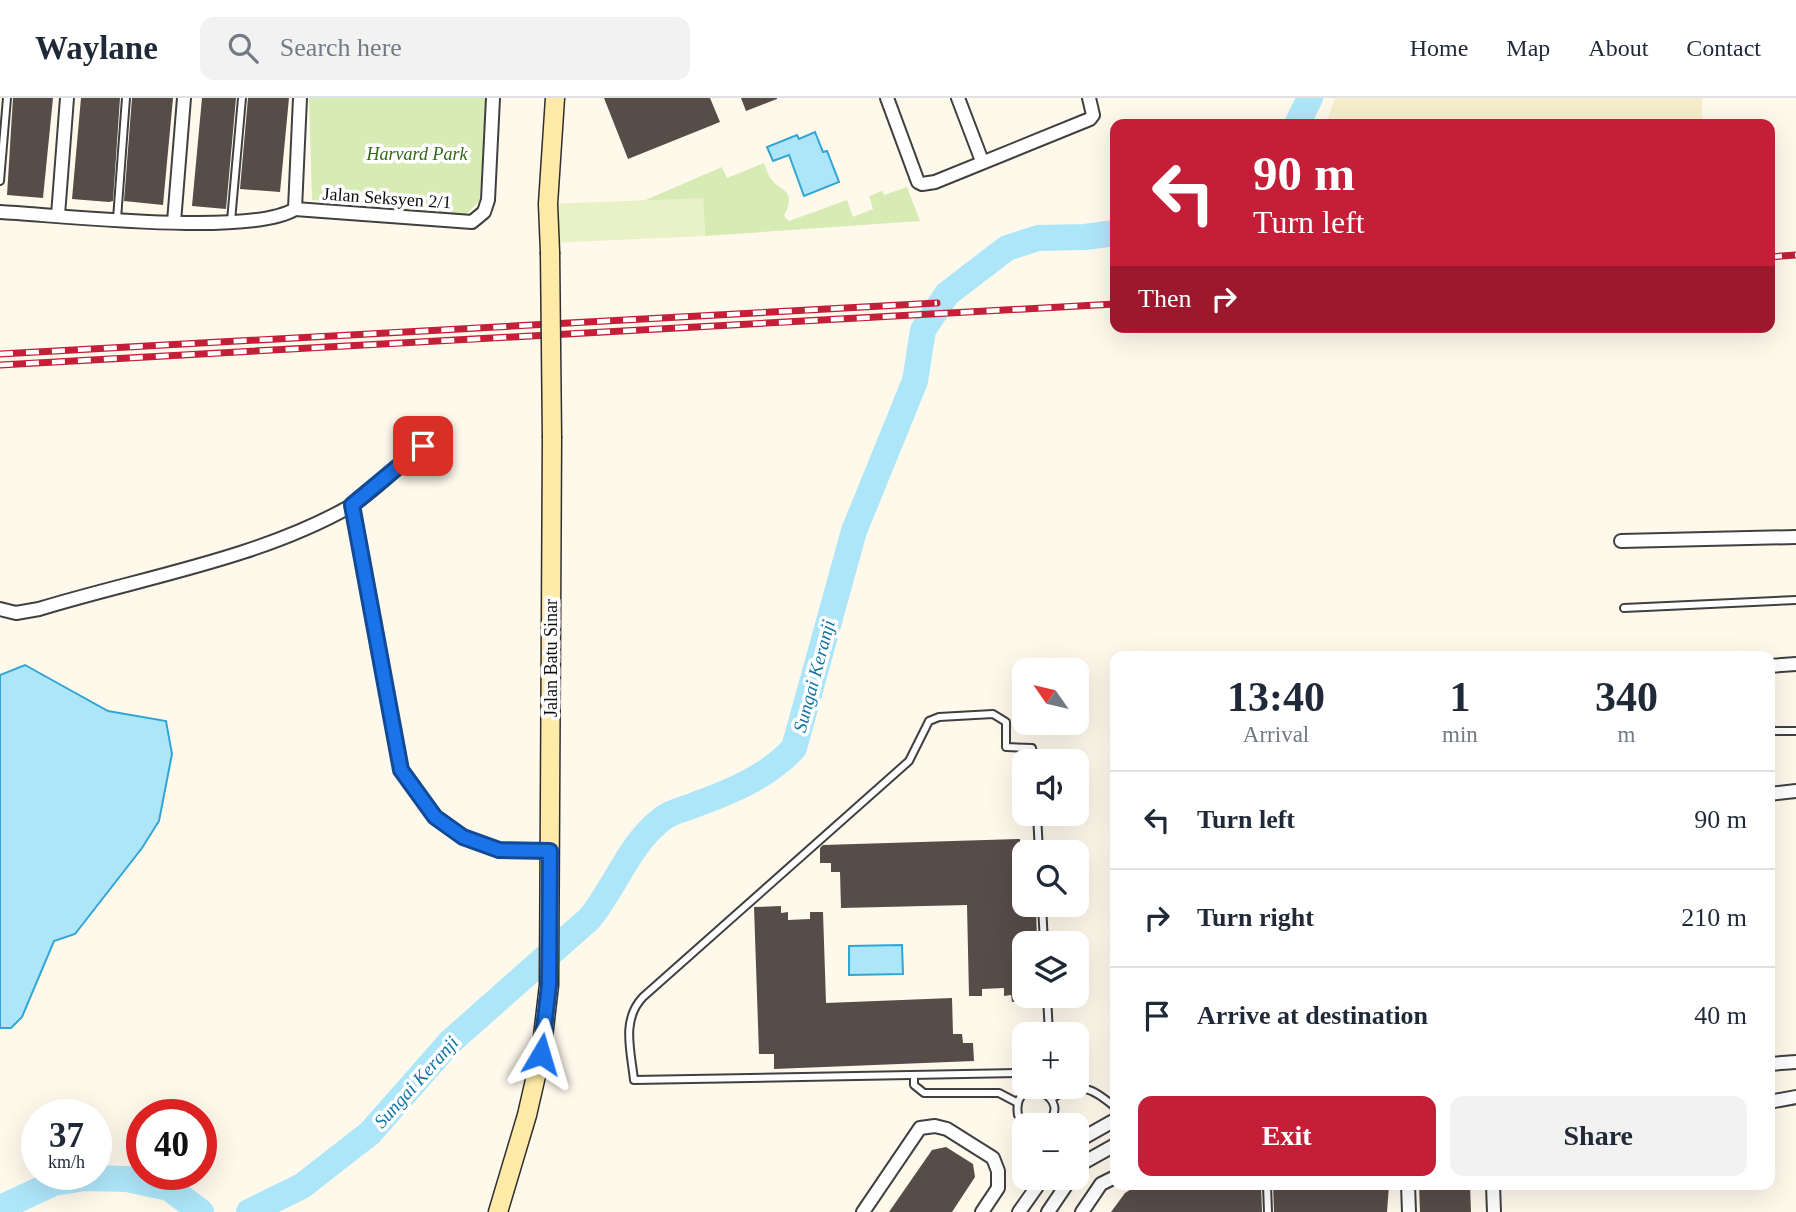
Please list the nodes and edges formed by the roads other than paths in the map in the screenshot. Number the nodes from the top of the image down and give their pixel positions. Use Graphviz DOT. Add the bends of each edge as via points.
graph roads {
  1 [pos="7,98"];
  2 [pos="67,98"];
  3 [pos="126,98"];
  4 [pos="184,98"];
  5 [pos="242,98"];
  6 [pos="300,98"];
  7 [pos="493,98"];
  8 [pos="555,98"];
  9 [pos="887,98"];
  10 [pos="958,98"];
  11 [pos="1088,98"];
  12 [pos="982,160"];
  13 [pos="0,181"];
  14 [pos="295,209"];
  15 [pos="0,212"];
  16 [pos="58,215"];
  17 [pos="117,219"];
  18 [pos="174,222"];
  19 [pos="230,223"];
  20 [pos="423,446"];
  21 [pos="352,505"];
  22 [pos="1796,537"];
  23 [pos="1621,541"];
  24 [pos="1796,600"];
  25 [pos="1624,608"];
  26 [pos="0,609"];
  27 [pos="1796,664"];
  28 [pos="1775,666"];
  29 [pos="1775,731"];
  30 [pos="1796,731"];
  31 [pos="1032,749"];
  32 [pos="1796,791"];
  33 [pos="1775,793"];
  34 [pos="550,851"];
  35 [pos="1796,1062"];
  36 [pos="1775,1064"];
  37 [pos="1012,1073"];
  38 [pos="914,1075"];
  39 [pos="1089,1090"];
  40 [pos="1796,1097"];
  41 [pos="1020,1099"];
  42 [pos="1051,1099"];
  43 [pos="1775,1101"];
  44 [pos="1018,1102"];
  45 [pos="1110,1103"];
  46 [pos="1018,1113"];
  47 [pos="1052,1113"];
  48 [pos="1110,1123"];
  49 [pos="1089,1135"];
  50 [pos="1110,1148"];
  51 [pos="1089,1160"];
  52 [pos="1110,1180"];
  53 [pos="1032,1190"];
  54 [pos="1063,1190"];
  55 [pos="1268,1190"];
  56 [pos="1408,1190"];
  57 [pos="1493,1190"];
  58 [pos="498,1212"];
  59 [pos="863,1212"];
  60 [pos="982,1212"];
  61 [pos="1019,1212"];
  62 [pos="1048,1212"];
  63 [pos="1082,1212"];
  64 [pos="1268,1212"];
  65 [pos="1409,1212"];
  66 [pos="1494,1212"];
  1 -- 13 [label="lane"];
  2 -- 16 [label="street"];
  3 -- 17 [label="lane"];
  4 -- 18 [label="street"];
  5 -- 19 [label="lane"];
  6 -- 14 [label="street"];
  7 -- 14 [label="street, Jalan Seksyen 2/1" via="488,200 485,212 472,222"];
  8 -- 34 [label="street, Jalan Batu Sinar, bridge" via="548,204"];
  9 -- 12 [label="street" via="922,184"];
  10 -- 12 [label="street"];
  11 -- 12 [label="street" via="1093,115"];
  14 -- 19 [label="street" via="286,215"];
  15 -- 16 [label="street"];
  16 -- 17 [label="street"];
  17 -- 18 [label="street"];
  18 -- 19 [label="street"];
  20 -- 21 [label="street"];
  21 -- 26 [label="street" via="310,528 226,556 39,609 16,613"];
  21 -- 34 [label="street" via="401,770 435,817 463,837 499,850"];
  22 -- 23 [label="street"];
  24 -- 25 [label="lane"];
  27 -- 28 [label="street"];
  29 -- 30 [label="lane"];
  31 -- 38 [label="lane" via="1006,747 1006,722 993,714 929,721 909,761 643,997 632,1008 628,1022 634,1080"];
  32 -- 33 [label="street"];
  34 -- 58 [label="street, Jalan Batu Sinar" via="549,985 541,1054"];
  35 -- 36 [label="street"];
  37 -- 38 [label="lane"];
  38 -- 44 [label="lane" via="914,1085 924,1093 999,1093"];
  39 -- 45 [label="lane"];
  40 -- 43 [label="street"];
  41 -- 44 [label="lane"];
  42 -- 47 [label="lane"];
  44 -- 46 [label="lane"];
  48 -- 49 [label="street"];
  50 -- 51 [label="street"];
  52 -- 63 [label="street" via="1101,1184"];
  53 -- 61 [label="street"];
  54 -- 62 [label="street"];
  55 -- 64 [label="lane"];
  56 -- 65 [label="street"];
  57 -- 66 [label="street"];
  59 -- 60 [label="street" via="920,1128 935,1126 993,1158 998,1188"];
}
